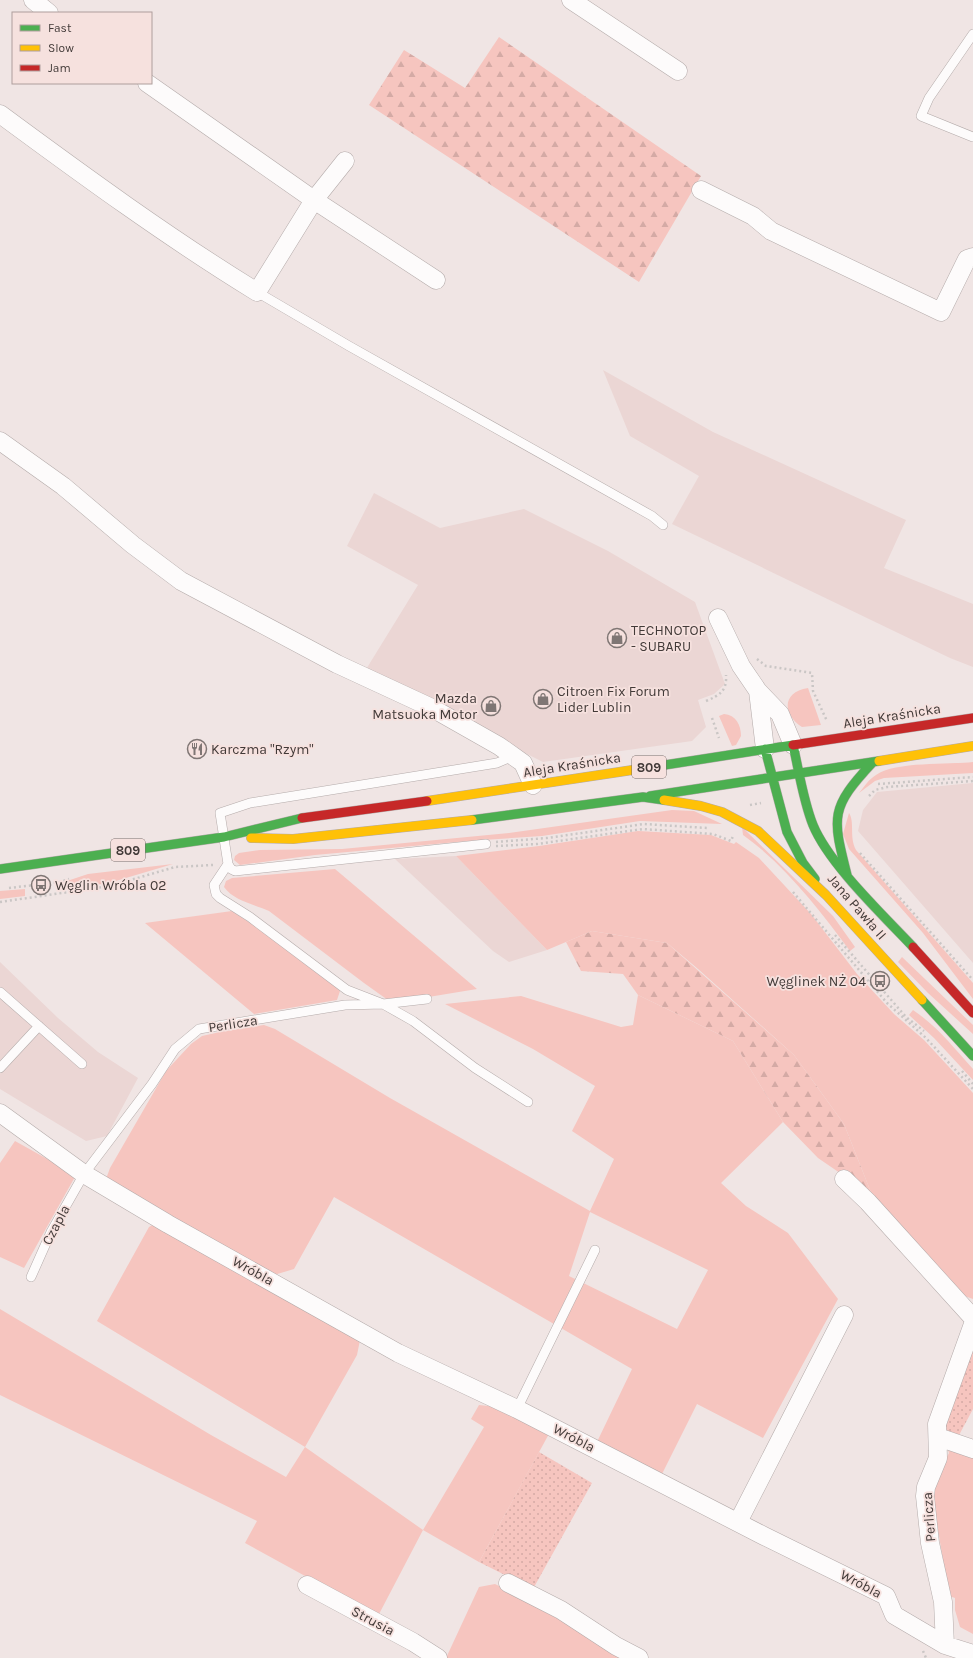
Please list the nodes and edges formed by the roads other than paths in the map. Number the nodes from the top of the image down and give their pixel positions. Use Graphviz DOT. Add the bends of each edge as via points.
graph roads {
  1 [pos="33,0"];
  2 [pos="570,0"];
  3 [pos="48,12"];
  4 [pos="973,34"];
  5 [pos="678,71"];
  6 [pos="148,84"];
  7 [pos="0,114"];
  8 [pos="973,137"];
  9 [pos="345,161"];
  10 [pos="701,190"];
  11 [pos="314,200"];
  12 [pos="973,257"];
  13 [pos="436,280"];
  14 [pos="257,292"];
  15 [pos="0,441"];
  16 [pos="663,524"];
  17 [pos="718,618"];
  18 [pos="758,691"];
  19 [pos="973,718"];
  20 [pos="793,745"];
  21 [pos="973,746"];
  22 [pos="765,749"];
  23 [pos="515,756"];
  24 [pos="873,762"];
  25 [pos="799,773"];
  26 [pos="772,778"];
  27 [pos="533,785"];
  28 [pos="643,798"];
  29 [pos="224,837"];
  30 [pos="486,844"];
  31 [pos="228,864"];
  32 [pos="0,869"];
  33 [pos="847,875"];
  34 [pos="826,895"];
  35 [pos="0,992"];
  36 [pos="427,999"];
  37 [pos="384,1004"];
  38 [pos="973,1012"];
  39 [pos="39,1026"];
  40 [pos="973,1056"];
  41 [pos="82,1064"];
  42 [pos="0,1068"];
  43 [pos="528,1102"];
  44 [pos="0,1113"];
  45 [pos="84,1174"];
  46 [pos="844,1179"];
  47 [pos="595,1250"];
  48 [pos="31,1277"];
  49 [pos="844,1315"];
  50 [pos="973,1318"];
  51 [pos="973,1324"];
  52 [pos="517,1409"];
  53 [pos="938,1438"];
  54 [pos="973,1449"];
  55 [pos="738,1522"];
  56 [pos="508,1583"];
  57 [pos="307,1585"];
  58 [pos="941,1651"];
  59 [pos="973,1654"];
  60 [pos="438,1658"];
  61 [pos="639,1658"];
  1 -- 3 [label="street"];
  2 -- 5 [label="street"];
  4 -- 8 [label="lane" via="929,98 921,116"];
  6 -- 11 [label="street"];
  7 -- 14 [label="street" via="204,259"];
  9 -- 11 [label="street"];
  10 -- 12 [label="street" via="753,216 771,231 942,312 967,259"];
  11 -- 13 [label="street"];
  11 -- 14 [label="street"];
  14 -- 16 [label="lane"];
  15 -- 23 [label="street" via="63,486 133,545 181,581 337,664 432,708"];
  17 -- 18 [label="street" via="741,666"];
  18 -- 20 [label="street" via="780,714"];
  18 -- 22 [label="street"];
  19 -- 20 [label="main road, Aleja Kraśnicka / 809"];
  20 -- 22 [label="main road, Aleja Kraśnicka / 809"];
  20 -- 25 [label="main road, Jana Pawła II"];
  21 -- 24 [label="main road, Aleja Kraśnicka / 809"];
  22 -- 26 [label="main road, Jana Pawła II"];
  22 -- 27 [label="main road, Aleja Kraśnicka / 809"];
  23 -- 27 [label="street" via="523,763"];
  23 -- 29 [label="lane" via="497,763 250,803 220,813"];
  24 -- 25 [label="main road, Aleja Kraśnicka / 809"];
  24 -- 33 [label="main road" via="852,786 838,814 837,830"];
  25 -- 26 [label="main road, Aleja Kraśnicka / 809"];
  25 -- 33 [label="main road, Jana Pawła II" via="816,831"];
  26 -- 28 [label="main road, Aleja Kraśnicka / 809"];
  26 -- 34 [label="main road, Jana Pawła II" via="787,832 803,863"];
  27 -- 29 [label="main road, Aleja Kraśnicka / 809" via="308,816"];
  28 -- 29 [label="main road, Aleja Kraśnicka / 809" via="510,816 294,839"];
  28 -- 34 [label="main road" via="701,806 740,820 762,835"];
  29 -- 31 [label="lane"];
  29 -- 32 [label="main road, Aleja Kraśnicka / 809"];
  30 -- 31 [label="lane" via="242,870 231,869"];
  31 -- 37 [label="lane" via="214,886 218,896 347,990"];
  33 -- 38 [label="main road, Jana Pawła II"];
  34 -- 40 [label="main road, Jana Pawła II"];
  35 -- 39 [label="lane"];
  36 -- 37 [label="lane, Perlicza"];
  37 -- 43 [label="lane" via="413,1021 475,1068"];
  37 -- 45 [label="lane, Perlicza" via="345,1005 199,1029 175,1049 152,1084"];
  39 -- 41 [label="lane"];
  39 -- 42 [label="lane"];
  44 -- 45 [label="street, Wróbla"];
  45 -- 48 [label="lane, Czapla" via="51,1232"];
  45 -- 52 [label="street, Wróbla" via="398,1354"];
  46 -- 50 [label="street"];
  47 -- 52 [label="lane"];
  49 -- 55 [label="street"];
  51 -- 53 [label="street, Perlicza" via="937,1424"];
  52 -- 55 [label="street, Wróbla"];
  53 -- 54 [label="street"];
  53 -- 58 [label="street, Perlicza" via="938,1458 925,1496 930,1543 943,1602"];
  55 -- 58 [label="street, Wróbla" via="886,1596 894,1614"];
  56 -- 61 [label="street" via="562,1610"];
  57 -- 60 [label="street, Strusia"];
  58 -- 59 [label="street, Wróbla"];
}
